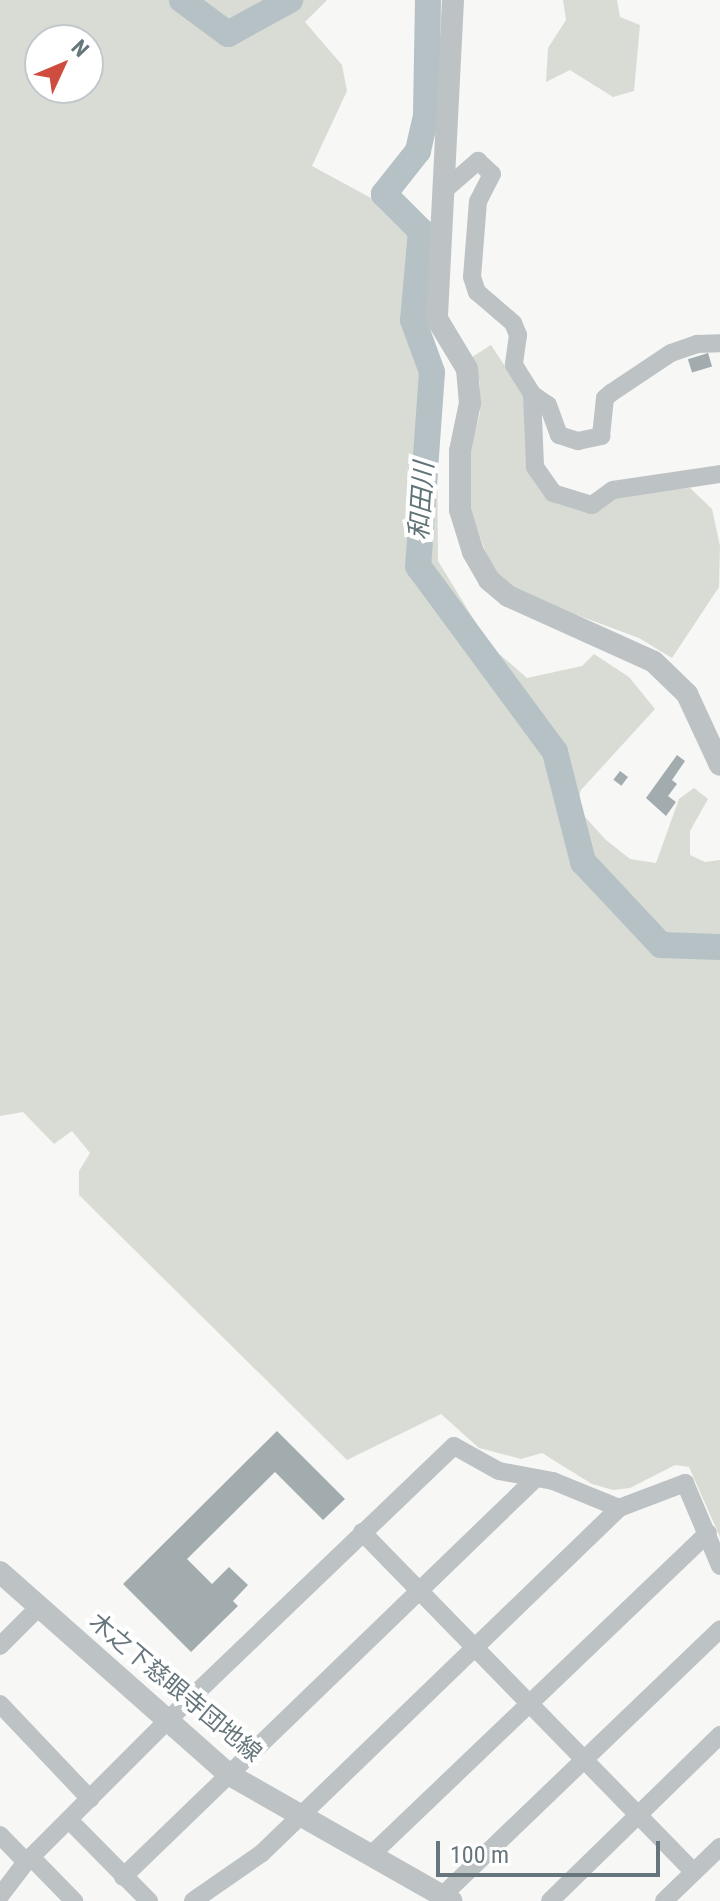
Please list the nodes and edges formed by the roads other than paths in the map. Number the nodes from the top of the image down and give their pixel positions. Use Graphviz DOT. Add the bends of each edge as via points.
graph roads {
  1 [pos="453,0"];
  2 [pos="448,187"];
  3 [pos="720,343"];
  4 [pos="532,394"];
  5 [pos="720,474"];
  6 [pos="720,765"];
  7 [pos="536,1478"];
  8 [pos="619,1508"];
  9 [pos="362,1532"];
  10 [pos="708,1533"];
  11 [pos="720,1566"];
  12 [pos="0,1572"];
  13 [pos="418,1589"];
  14 [pos="40,1606"];
  15 [pos="720,1629"];
  16 [pos="0,1646"];
  17 [pos="475,1647"];
  18 [pos="530,1702"];
  19 [pos="0,1704"];
  20 [pos="168,1720"];
  21 [pos="720,1735"];
  22 [pos="583,1758"];
  23 [pos="228,1774"];
  24 [pos="90,1799"];
  25 [pos="639,1815"];
  26 [pos="301,1816"];
  27 [pos="69,1820"];
  28 [pos="0,1835"];
  29 [pos="720,1847"];
  30 [pos="371,1855"];
  31 [pos="28,1860"];
  32 [pos="694,1872"];
  33 [pos="123,1877"];
  34 [pos="0,1896"];
  35 [pos="447,1898"];
  36 [pos="74,1901"];
  37 [pos="149,1901"];
  38 [pos="193,1901"];
  39 [pos="550,1901"];
  40 [pos="664,1901"];
  1 -- 2 [label="street"];
  2 -- 4 [label="street" via="478,161 492,174 478,201 472,277 477,292 513,323 518,335 514,365"];
  2 -- 6 [label="street" via="437,319 467,369 470,403 460,451 460,510 480,569 528,607 654,662 687,694"];
  3 -- 4 [label="street" via="671,353 611,393 605,398 601,436 593,439 559,435 548,405"];
  4 -- 5 [label="street" via="535,467 553,493 592,505 613,490"];
  7 -- 8 [label="street"];
  7 -- 9 [label="street" via="499,1471 454,1446"];
  7 -- 13 [label="street"];
  8 -- 10 [label="street" via="685,1483"];
  8 -- 17 [label="street"];
  9 -- 13 [label="street"];
  9 -- 20 [label="street"];
  10 -- 11 [label="street"];
  10 -- 18 [label="street"];
  12 -- 14 [label="street, 木之下慈眼寺団地線"];
  13 -- 17 [label="street"];
  13 -- 23 [label="street"];
  14 -- 16 [label="street"];
  14 -- 20 [label="street, 木之下慈眼寺団地線"];
  15 -- 22 [label="street"];
  17 -- 18 [label="street"];
  17 -- 26 [label="street"];
  18 -- 22 [label="street"];
  18 -- 30 [label="street"];
  19 -- 24 [label="street"];
  20 -- 23 [label="street, 木之下慈眼寺団地線"];
  20 -- 24 [label="street"];
  21 -- 25 [label="street"];
  22 -- 25 [label="street"];
  22 -- 35 [label="street"];
  23 -- 26 [label="street, 木之下慈眼寺団地線"];
  23 -- 33 [label="street"];
  24 -- 27 [label="street"];
  25 -- 32 [label="street"];
  25 -- 39 [label="street"];
  26 -- 30 [label="street, 木之下慈眼寺団地線"];
  26 -- 38 [label="street" via="243,1870"];
  27 -- 31 [label="street"];
  27 -- 33 [label="street"];
  28 -- 31 [label="street"];
  29 -- 32 [label="street"];
  30 -- 35 [label="street, 木之下慈眼寺団地線"];
  31 -- 34 [label="street"];
  31 -- 36 [label="street"];
  32 -- 40 [label="street"];
  33 -- 37 [label="street"];
}
